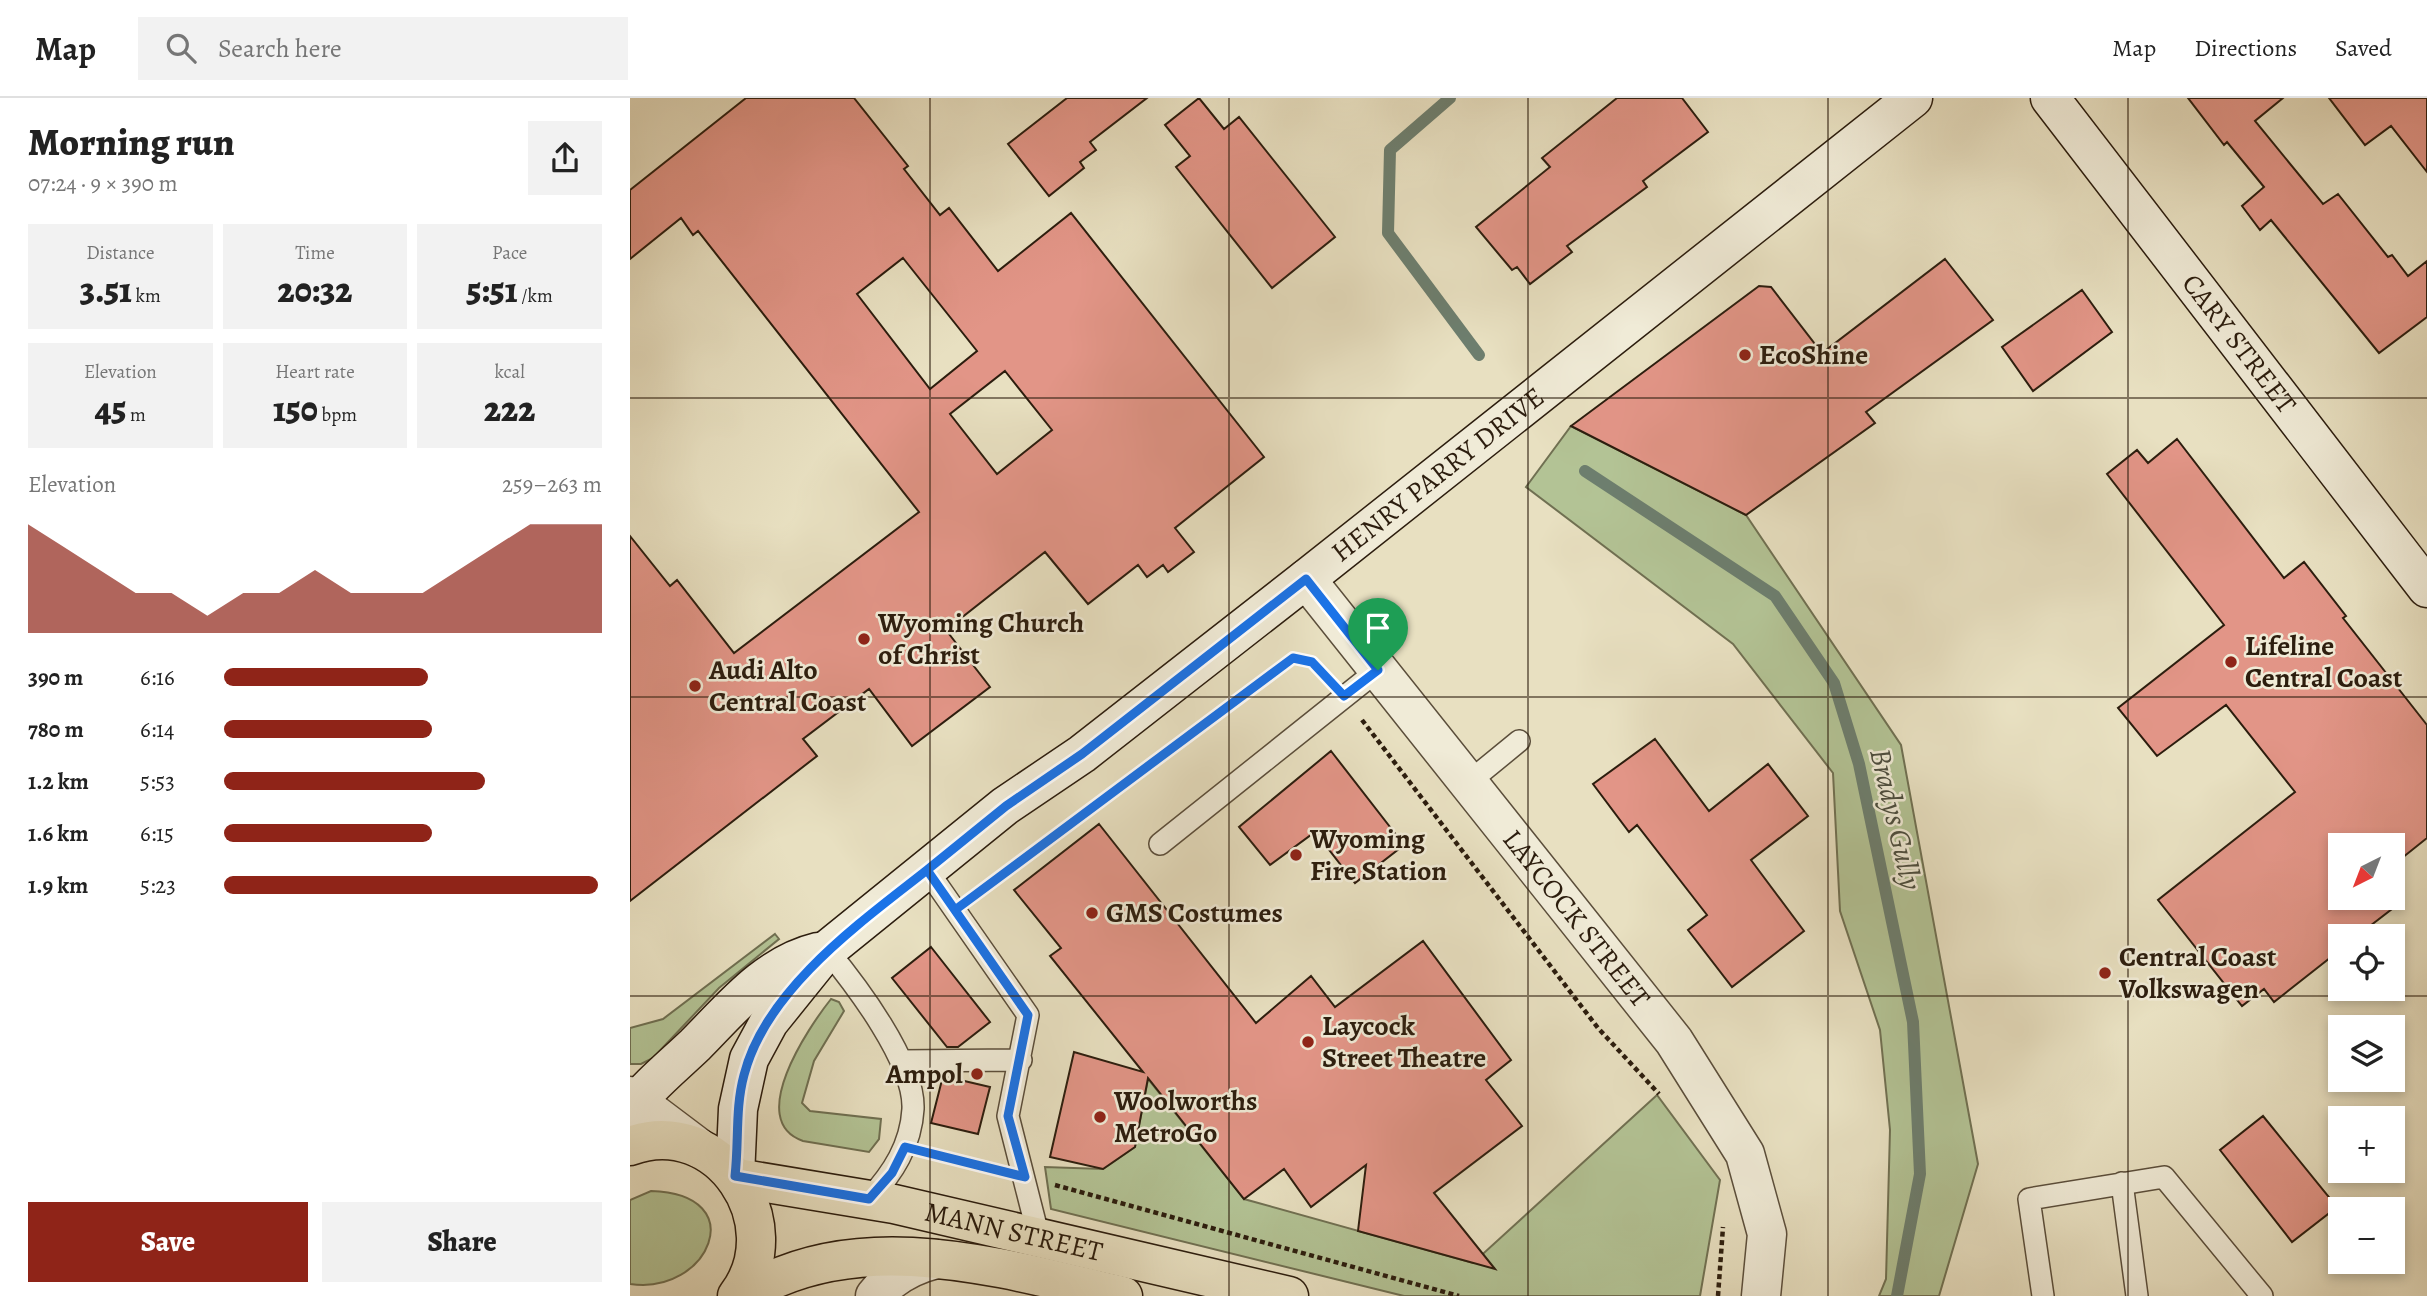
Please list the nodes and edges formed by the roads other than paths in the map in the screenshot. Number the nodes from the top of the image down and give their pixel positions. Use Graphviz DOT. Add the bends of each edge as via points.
graph roads {
  1 [pos="1913,98"];
  2 [pos="2050,98"];
  3 [pos="1306,579"];
  4 [pos="2427,588"];
  5 [pos="1378,670"];
  6 [pos="1520,741"];
  7 [pos="1469,782"];
  8 [pos="1160,844"];
  9 [pos="927,870"];
  10 [pos="827,950"];
  11 [pos="1021,1059"];
  12 [pos="901,1061"];
  13 [pos="632,1103"];
  14 [pos="630,1146"];
  15 [pos="699,1148"];
  16 [pos="736,1177"];
  17 [pos="2122,1183"];
  18 [pos="869,1199"];
  19 [pos="1039,1238"];
  20 [pos="936,1259"];
  21 [pos="1040,1287"];
  22 [pos="755,1293"];
  23 [pos="875,1296"];
  24 [pos="1123,1296"];
  25 [pos="1289,1296"];
  26 [pos="1761,1296"];
  27 [pos="2043,1296"];
  28 [pos="2137,1296"];
  29 [pos="2262,1296"];
  1 -- 3 [label="main road, HENRY PARRY DRIVE"];
  2 -- 4 [label="main road, CARY STREET"];
  3 -- 5 [label="main road, LAYCOCK STREET"];
  3 -- 9 [label="main road, HENRY PARRY DRIVE"];
  5 -- 7 [label="main road, LAYCOCK STREET"];
  5 -- 8 [label="lane"];
  6 -- 7 [label="lane"];
  7 -- 26 [label="main road, LAYCOCK STREET" via="1674,1041 1745,1154 1767,1234"];
  9 -- 10 [label="main road, HENRY PARRY DRIVE"];
  9 -- 11 [label="lane" via="1028,1015"];
  10 -- 12 [label="lane" via="865,995"];
  10 -- 13 [label="main road, HENRY PARRY DRIVE" via="804,955 752,987"];
  10 -- 16 [label="main road, HENRY PARRY DRIVE" via="769,1022 749,1059 738,1109"];
  11 -- 12 [label="lane"];
  11 -- 19 [label="lane" via="1008,1116"];
  12 -- 18 [label="lane" via="913,1107 905,1147 892,1173"];
  13 -- 15 [label="main road"];
  14 -- 15 [label="main road" via="667,1141"];
  15 -- 16 [label="main road"];
  16 -- 18 [label="main road, MANN STREET"];
  16 -- 22 [label="main road" via="752,1207 757,1239"];
  17 -- 27 [label="lane" via="2029,1199"];
  17 -- 28 [label="lane"];
  17 -- 29 [label="lane" via="2164,1178"];
  18 -- 19 [label="main road, MANN STREET"];
  19 -- 25 [label="main road, MANN STREET"];
  20 -- 21 [label="main road, MANN STREET"];
  20 -- 22 [label="main road, MANN STREET" via="866,1258 809,1268"];
  20 -- 23 [label="main road" via="906,1269"];
  21 -- 24 [label="main road, MANN STREET"];
}
